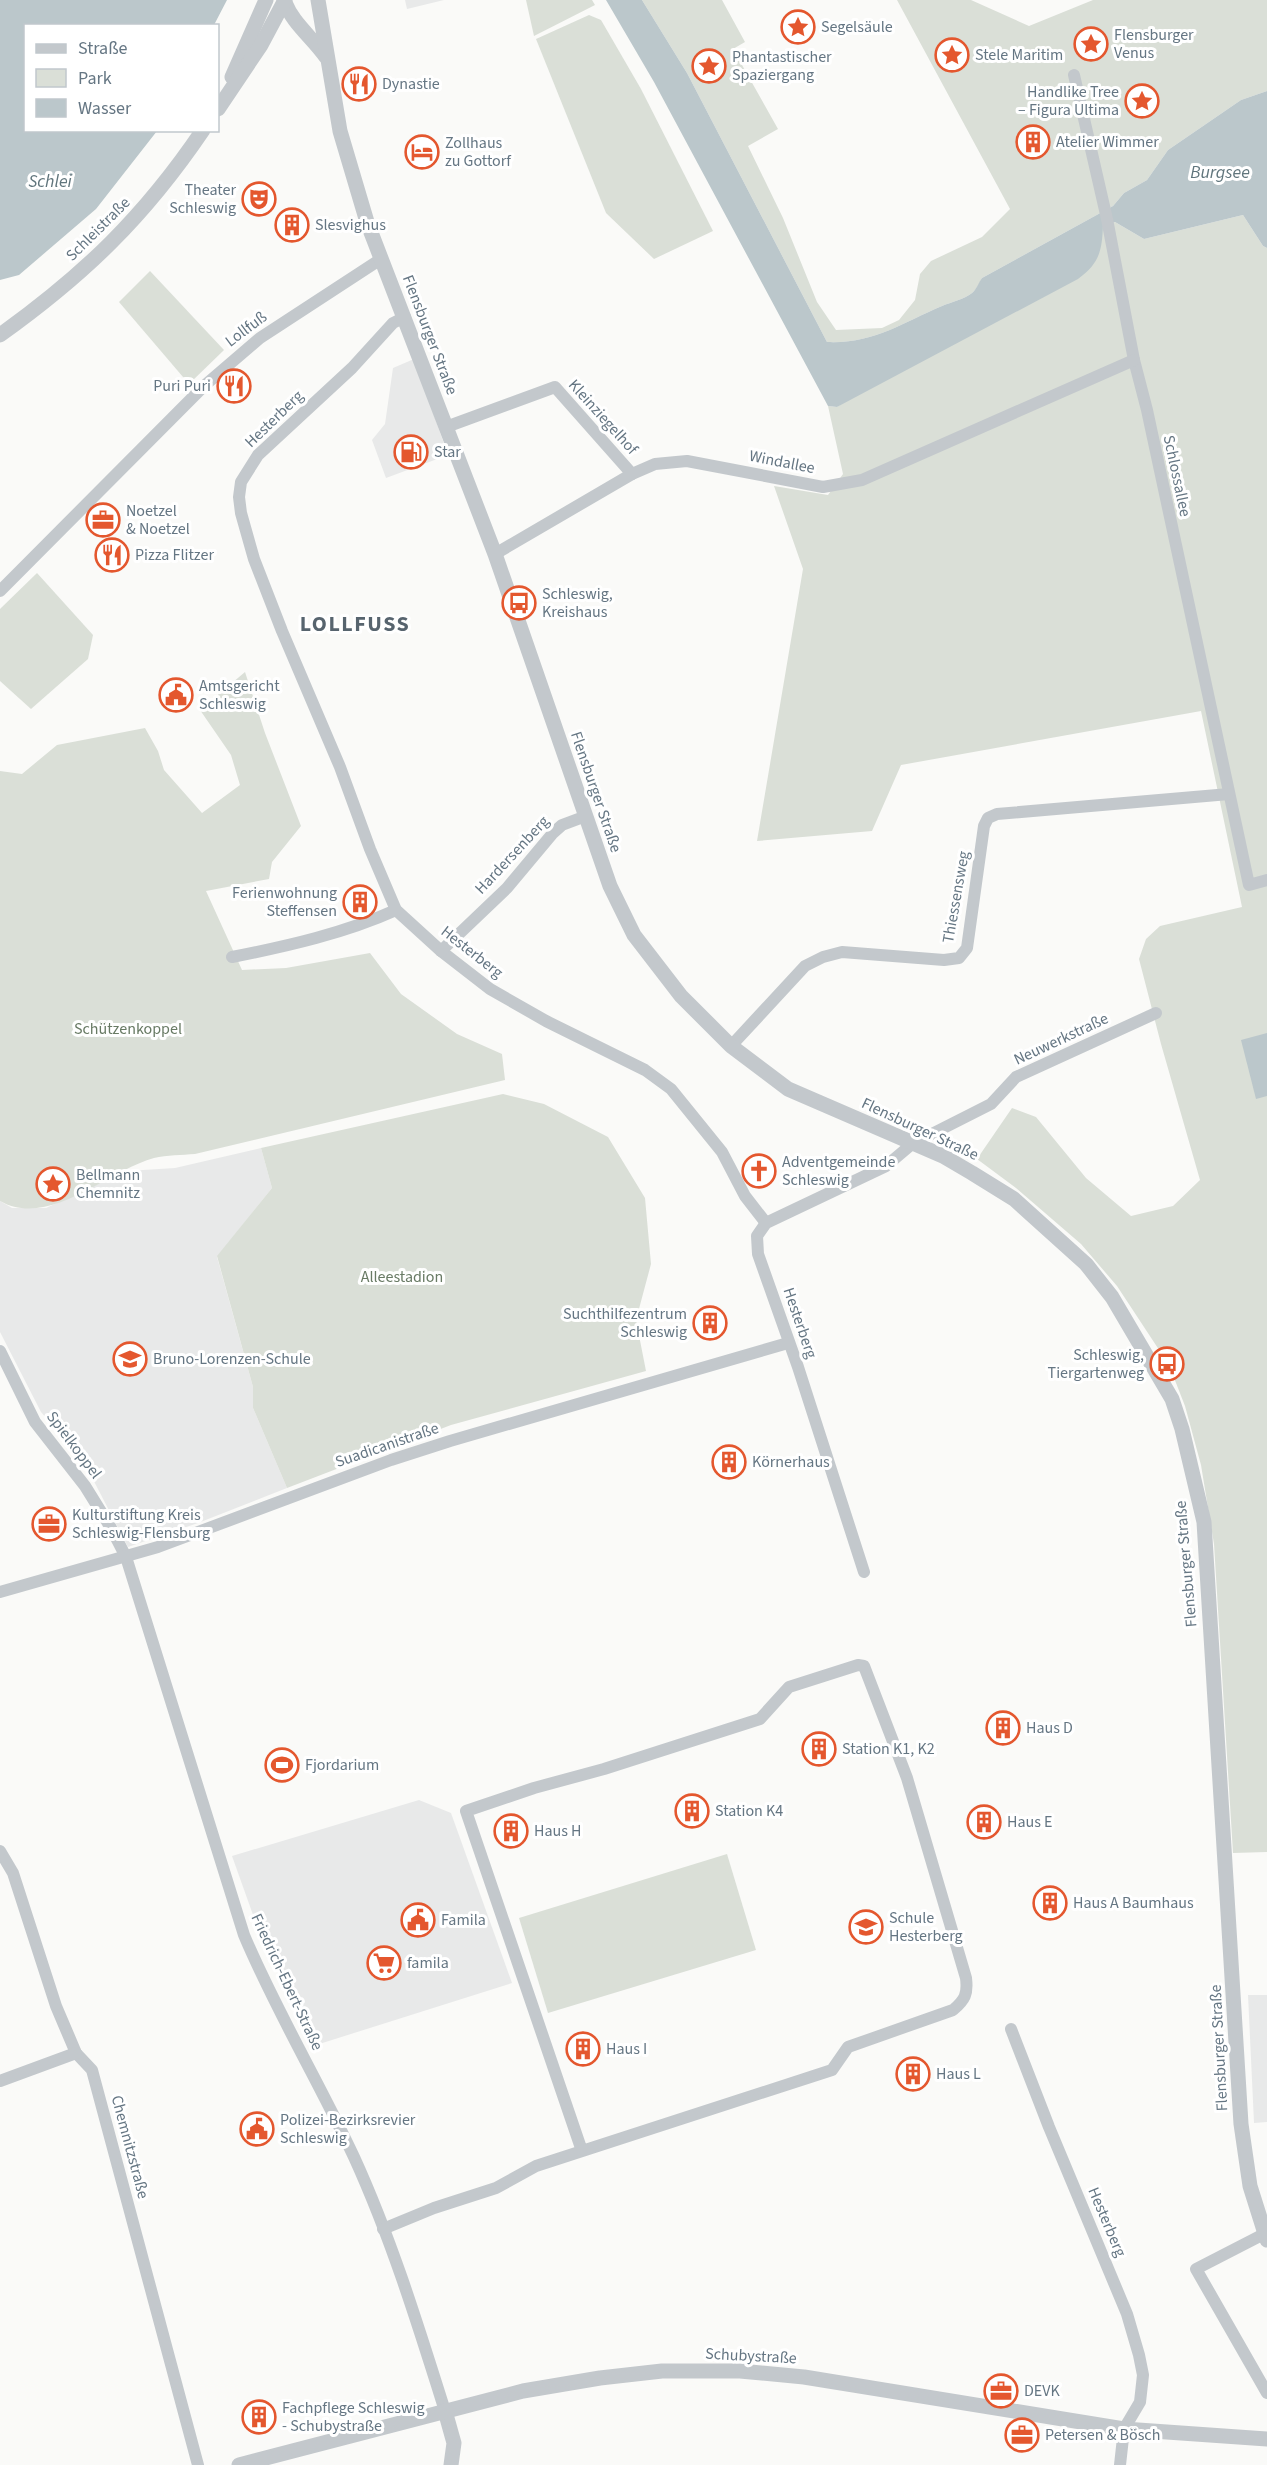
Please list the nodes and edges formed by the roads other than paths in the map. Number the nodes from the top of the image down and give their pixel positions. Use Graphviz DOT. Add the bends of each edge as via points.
graph roads {
  1 [pos="266,0"];
  2 [pos="318,0"];
  3 [pos="285,1"];
  4 [pos="295,22"];
  5 [pos="261,45"];
  6 [pos="327,59"];
  7 [pos="1074,75"];
  8 [pos="219,107"];
  9 [pos="202,132"];
  10 [pos="381,259"];
  11 [pos="405,317"];
  12 [pos="0,335"];
  13 [pos="1134,360"];
  14 [pos="446,426"];
  15 [pos="632,474"];
  16 [pos="495,554"];
  17 [pos="0,591"];
  18 [pos="1229,794"];
  19 [pos="586,816"];
  20 [pos="1267,880"];
  21 [pos="396,910"];
  22 [pos="441,951"];
  23 [pos="232,957"];
  24 [pos="1156,1013"];
  25 [pos="731,1046"];
  26 [pos="912,1144"];
  27 [pos="766,1223"];
  28 [pos="788,1342"];
  29 [pos="0,1351"];
  30 [pos="126,1557"];
  31 [pos="864,1572"];
  32 [pos="0,1592"];
  33 [pos="0,1851"];
  34 [pos="1011,2029"];
  35 [pos="76,2053"];
  36 [pos="0,2081"];
  37 [pos="582,2151"];
  38 [pos="383,2229"];
  39 [pos="1265,2237"];
  40 [pos="1266,2393"];
  41 [pos="445,2410"];
  42 [pos="1124,2429"];
  43 [pos="1267,2439"];
  44 [pos="198,2465"];
  45 [pos="239,2465"];
  46 [pos="451,2465"];
  47 [pos="1120,2465"];
  1 -- 8 [label="street"];
  2 -- 6 [label="street"];
  3 -- 4 [label="street"];
  3 -- 5 [label="street"];
  4 -- 5 [label="street"];
  4 -- 6 [label="street"];
  5 -- 8 [label="street"];
  6 -- 10 [label="street" via="343,144"];
  7 -- 13 [label="street, Schlossallee"];
  9 -- 12 [label="street, Schleistraße" via="154,197 114,241 62,289"];
  10 -- 11 [label="street, Flensburger Straße"];
  10 -- 17 [label="street, Lollfuß" via="260,338 204,386"];
  11 -- 14 [label="street, Flensburger Straße"];
  11 -- 21 [label="street, Hesterberg" via="393,323 352,368 258,455 241,482 239,497 254,559"];
  13 -- 15 [label="street, Windallee" via="862,480 823,487 687,461 655,464"];
  13 -- 18 [label="street, Schlossallee"];
  14 -- 15 [label="street, Kleinziegelhof" via="555,387"];
  14 -- 16 [label="street, Flensburger Straße"];
  15 -- 16 [label="street, Windallee"];
  16 -- 19 [label="street, Flensburger Straße"];
  18 -- 20 [label="street, Schlossallee" via="1249,885"];
  18 -- 25 [label="street, Thiessensweg" via="997,814 988,818 967,948 959,958 842,952 823,957 805,966"];
  19 -- 22 [label="street, Hardersenberg" via="552,833 507,888"];
  19 -- 25 [label="street, Flensburger Straße" via="610,886 634,934 681,996"];
  21 -- 22 [label="street, Hesterberg"];
  21 -- 23 [label="street" via="368,923"];
  22 -- 27 [label="street, Hesterberg" via="490,989 645,1070 671,1089 722,1152 745,1196"];
  24 -- 26 [label="street, Neuwerkstraße" via="1017,1077 991,1104"];
  25 -- 26 [label="street, Flensburger Straße" via="788,1089"];
  26 -- 27 [label="street, Neuwerkstraße" via="886,1166"];
  26 -- 39 [label="street, Flensburger Straße" via="943,1156 1014,1199 1086,1264 1112,1297 1165,1383 1182,1429 1203,1522 1241,2124 1250,2186"];
  27 -- 28 [label="street, Hesterberg" via="758,1236 758,1254"];
  28 -- 30 [label="street, Suadicanistraße" via="450,1441"];
  28 -- 31 [label="street, Hesterberg"];
  29 -- 30 [label="street, Spielkoppel" via="35,1422 85,1486"];
  30 -- 32 [label="street, Suadicanistraße"];
  30 -- 38 [label="street, Friedrich-Ebert-Straße" via="244,1935 353,2156"];
  33 -- 35 [label="street, Chemnitzstraße" via="13,1873 56,2006"];
  34 -- 42 [label="street, Hesterberg" via="1127,2314 1139,2355 1143,2375 1140,2403"];
  35 -- 36 [label="street"];
  35 -- 44 [label="street, Chemnitzstraße" via="92,2070"];
  37 -- 37 [label="street" via="832,2070 848,2047 953,2010 968,1993 907,1778 864,1666 789,1687 760,1719 466,1811"];
  37 -- 38 [label="street" via="536,2166 496,2188"];
  38 -- 41 [label="street, Friedrich-Ebert-Straße"];
  39 -- 40 [label="street" via="1196,2269"];
  41 -- 42 [label="street, Schubystraße" via="600,2378 662,2371 740,2371 847,2384"];
  41 -- 45 [label="street, Schubystraße"];
  41 -- 46 [label="street" via="454,2443"];
  42 -- 43 [label="street, Schubystraße"];
  42 -- 47 [label="street"];
}
